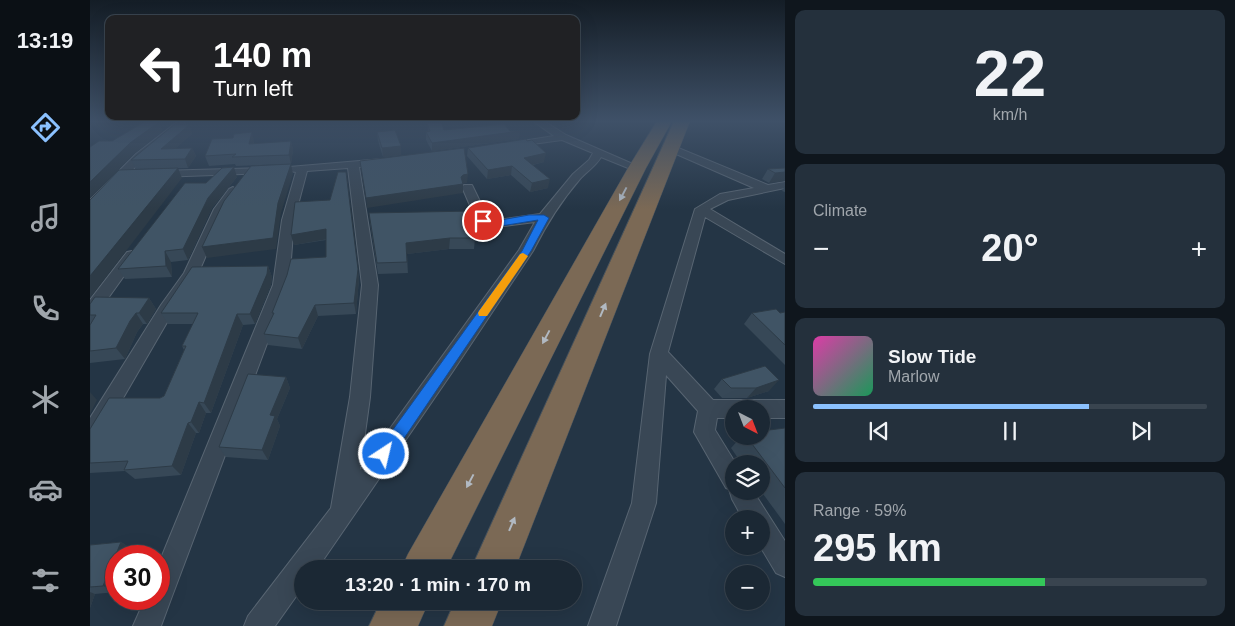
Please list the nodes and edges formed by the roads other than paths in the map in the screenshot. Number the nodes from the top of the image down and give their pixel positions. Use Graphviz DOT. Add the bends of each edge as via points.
graph roads {
  1 [pos="147,150"];
  2 [pos="590,150"];
  3 [pos="654,150"];
  4 [pos="662,150"];
  5 [pos="696,150"];
  6 [pos="598,154"];
  7 [pos="398,160"];
  8 [pos="353,165"];
  9 [pos="637,168"];
  10 [pos="287,170"];
  11 [pos="196,172"];
  12 [pos="249,172"];
  13 [pos="122,175"];
  14 [pos="785,185"];
  15 [pos="468,187"];
  16 [pos="184,188"];
  17 [pos="765,188"];
  18 [pos="90,206"];
  19 [pos="700,209"];
  20 [pos="544,218"];
  21 [pos="143,241"];
  22 [pos="785,260"];
  23 [pos="90,311"];
  24 [pos="659,354"];
  25 [pos="708,409"];
  26 [pos="785,409"];
  27 [pos="90,436"];
  28 [pos="725,466"];
  29 [pos="342,514"];
  30 [pos="770,540"];
  31 [pos="428,560"];
  32 [pos="497,560"];
  33 [pos="785,564"];
  34 [pos="170,567"];
  35 [pos="153,610"];
  36 [pos="401,610"];
  37 [pos="475,610"];
  38 [pos="147,626"];
  39 [pos="258,626"];
  40 [pos="393,626"];
  41 [pos="468,626"];
  42 [pos="602,626"];
  1 -- 13 [label="street"];
  2 -- 6 [label="street"];
  3 -- 9 [label="highway"];
  32 -- 4 [label="highway, one-way"];
  5 -- 17 [label="street"];
  6 -- 9 [label="street"];
  6 -- 20 [label="street"];
  7 -- 8 [label="street"];
  8 -- 10 [label="street"];
  8 -- 29 [label="street" via="370,285 360,397"];
  9 -- 31 [label="highway, one-way"];
  10 -- 12 [label="street"];
  10 -- 34 [label="street" via="288,220 281,285"];
  11 -- 12 [label="street"];
  11 -- 13 [label="street"];
  11 -- 16 [label="street"];
  12 -- 27 [label="street" via="220,208 191,274 166,309"];
  13 -- 18 [label="street"];
  14 -- 17 [label="street"];
  15 -- 20 [label="street" via="483,221 495,224"];
  17 -- 19 [label="street" via="724,197"];
  19 -- 22 [label="street"];
  19 -- 24 [label="street"];
  20 -- 29 [label="street" via="526,251"];
  21 -- 23 [label="street"];
  24 -- 25 [label="street"];
  24 -- 42 [label="street" via="644,503"];
  25 -- 26 [label="street"];
  25 -- 28 [label="street" via="704,432"];
  29 -- 39 [label="street"];
  30 -- 33 [label="street"];
  35 -- 38 [label="street"];
  36 -- 40 [label="highway"];
  37 -- 41 [label="highway"];
}
